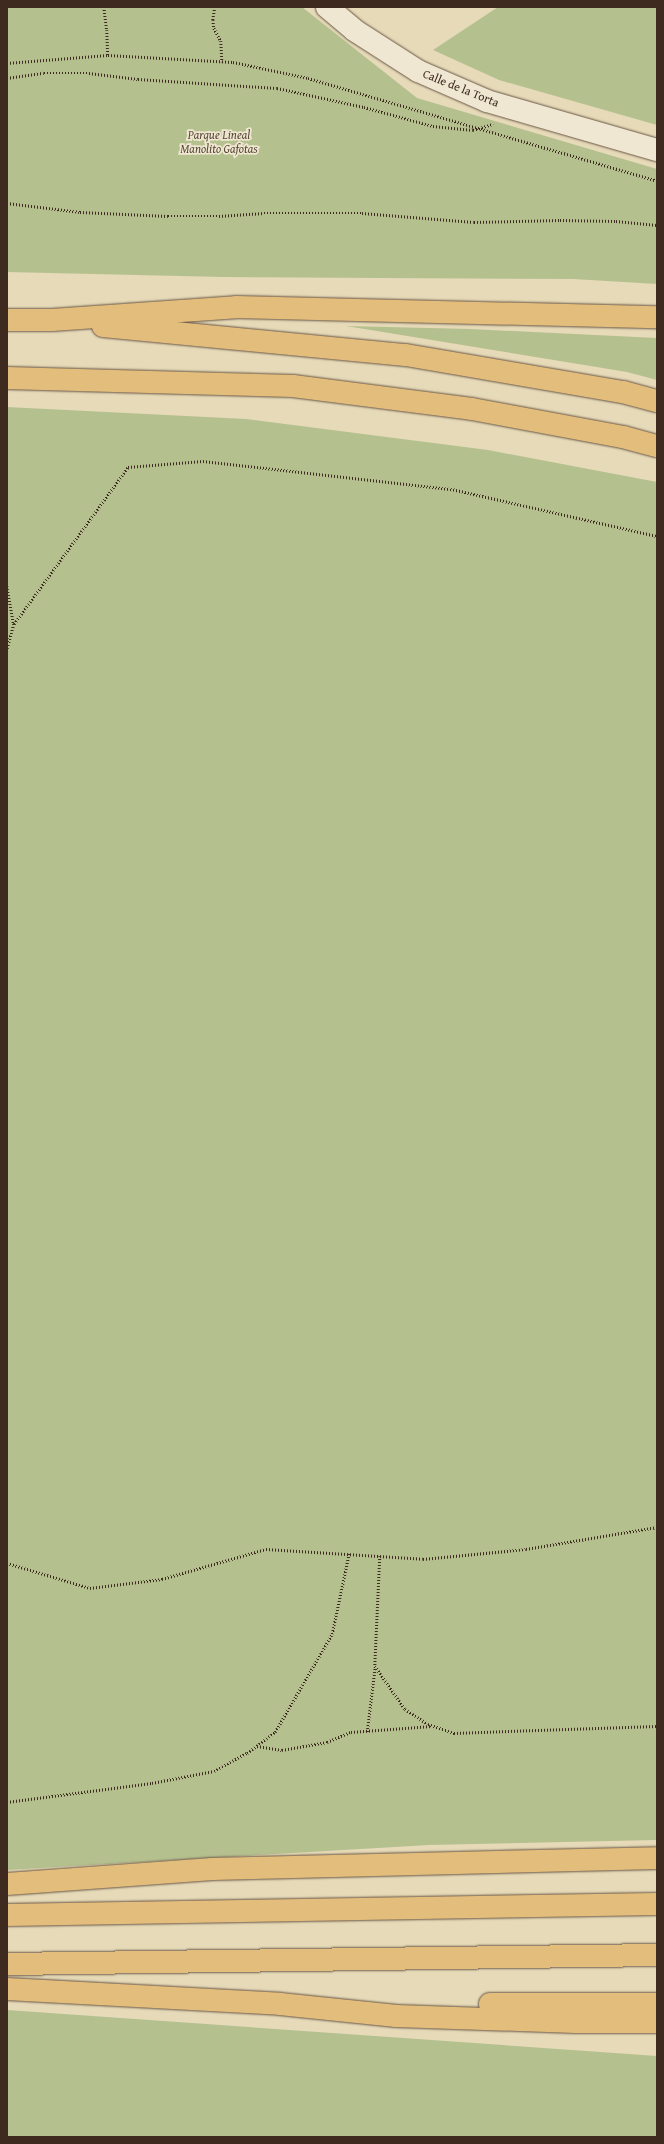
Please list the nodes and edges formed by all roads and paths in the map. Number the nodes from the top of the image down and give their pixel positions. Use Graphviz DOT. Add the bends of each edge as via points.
graph roads {
  1 [pos="104,7"];
  2 [pos="215,7"];
  3 [pos="327,7"];
  4 [pos="108,55"];
  5 [pos="222,62"];
  6 [pos="7,63"];
  7 [pos="7,78"];
  8 [pos="528,113"];
  9 [pos="478,129"];
  10 [pos="657,150"];
  11 [pos="657,182"];
  12 [pos="7,203"];
  13 [pos="657,225"];
  14 [pos="657,317"];
  15 [pos="7,320"];
  16 [pos="52,320"];
  17 [pos="7,378"];
  18 [pos="657,401"];
  19 [pos="657,446"];
  20 [pos="657,536"];
  21 [pos="7,586"];
  22 [pos="14,624"];
  23 [pos="7,651"];
  24 [pos="657,1527"];
  25 [pos="349,1553"];
  26 [pos="380,1556"];
  27 [pos="7,1563"];
  28 [pos="375,1666"];
  29 [pos="435,1726"];
  30 [pos="657,1726"];
  31 [pos="367,1732"];
  32 [pos="256,1746"];
  33 [pos="7,1802"];
  34 [pos="657,1858"];
  35 [pos="7,1884"];
  36 [pos="657,1904"];
  37 [pos="7,1915"];
  38 [pos="657,1955"];
  39 [pos="7,1964"];
  40 [pos="7,1989"];
  41 [pos="280,2004"];
  42 [pos="657,2004"];
  43 [pos="657,2022"];
  1 -- 4 [label="path"];
  2 -- 5 [label="path" via="214,28 221,41"];
  3 -- 8 [label="street, Calle de la Torta" via="354,30 418,71 488,101"];
  4 -- 5 [label="path"];
  4 -- 6 [label="path"];
  5 -- 9 [label="path" via="233,62 308,78"];
  7 -- 9 [label="path" via="44,73 89,73 138,79 277,88 364,107 433,126"];
  8 -- 9 [label="path"];
  8 -- 10 [label="street, Calle de la Torta"];
  9 -- 11 [label="path"];
  12 -- 13 [label="path" via="80,212 168,216 362,213 474,222 602,221"];
  14 -- 16 [label="highway" via="236,307"];
  15 -- 16 [label="highway"];
  16 -- 18 [label="highway" via="406,355 623,392"];
  17 -- 19 [label="highway" via="293,386 472,409 623,437"];
  20 -- 22 [label="path" via="456,490 202,461 128,467"];
  21 -- 22 [label="path"];
  22 -- 23 [label="path"];
  24 -- 26 [label="path" via="526,1549 423,1559"];
  25 -- 26 [label="path"];
  25 -- 27 [label="path" via="266,1549 162,1579 90,1588"];
  25 -- 32 [label="path" via="332,1634 275,1732"];
  26 -- 28 [label="path"];
  28 -- 29 [label="path" via="405,1709"];
  28 -- 31 [label="path"];
  29 -- 30 [label="path" via="454,1733"];
  29 -- 31 [label="path"];
  31 -- 32 [label="path" via="351,1732 327,1742 282,1750"];
  32 -- 33 [label="path" via="214,1771 152,1783"];
  34 -- 35 [label="highway" via="212,1870"];
  36 -- 37 [label="highway"];
  38 -- 39 [label="highway"];
  40 -- 41 [label="highway"];
  41 -- 42 [label="highway"];
  41 -- 43 [label="highway" via="396,2016"];
}
